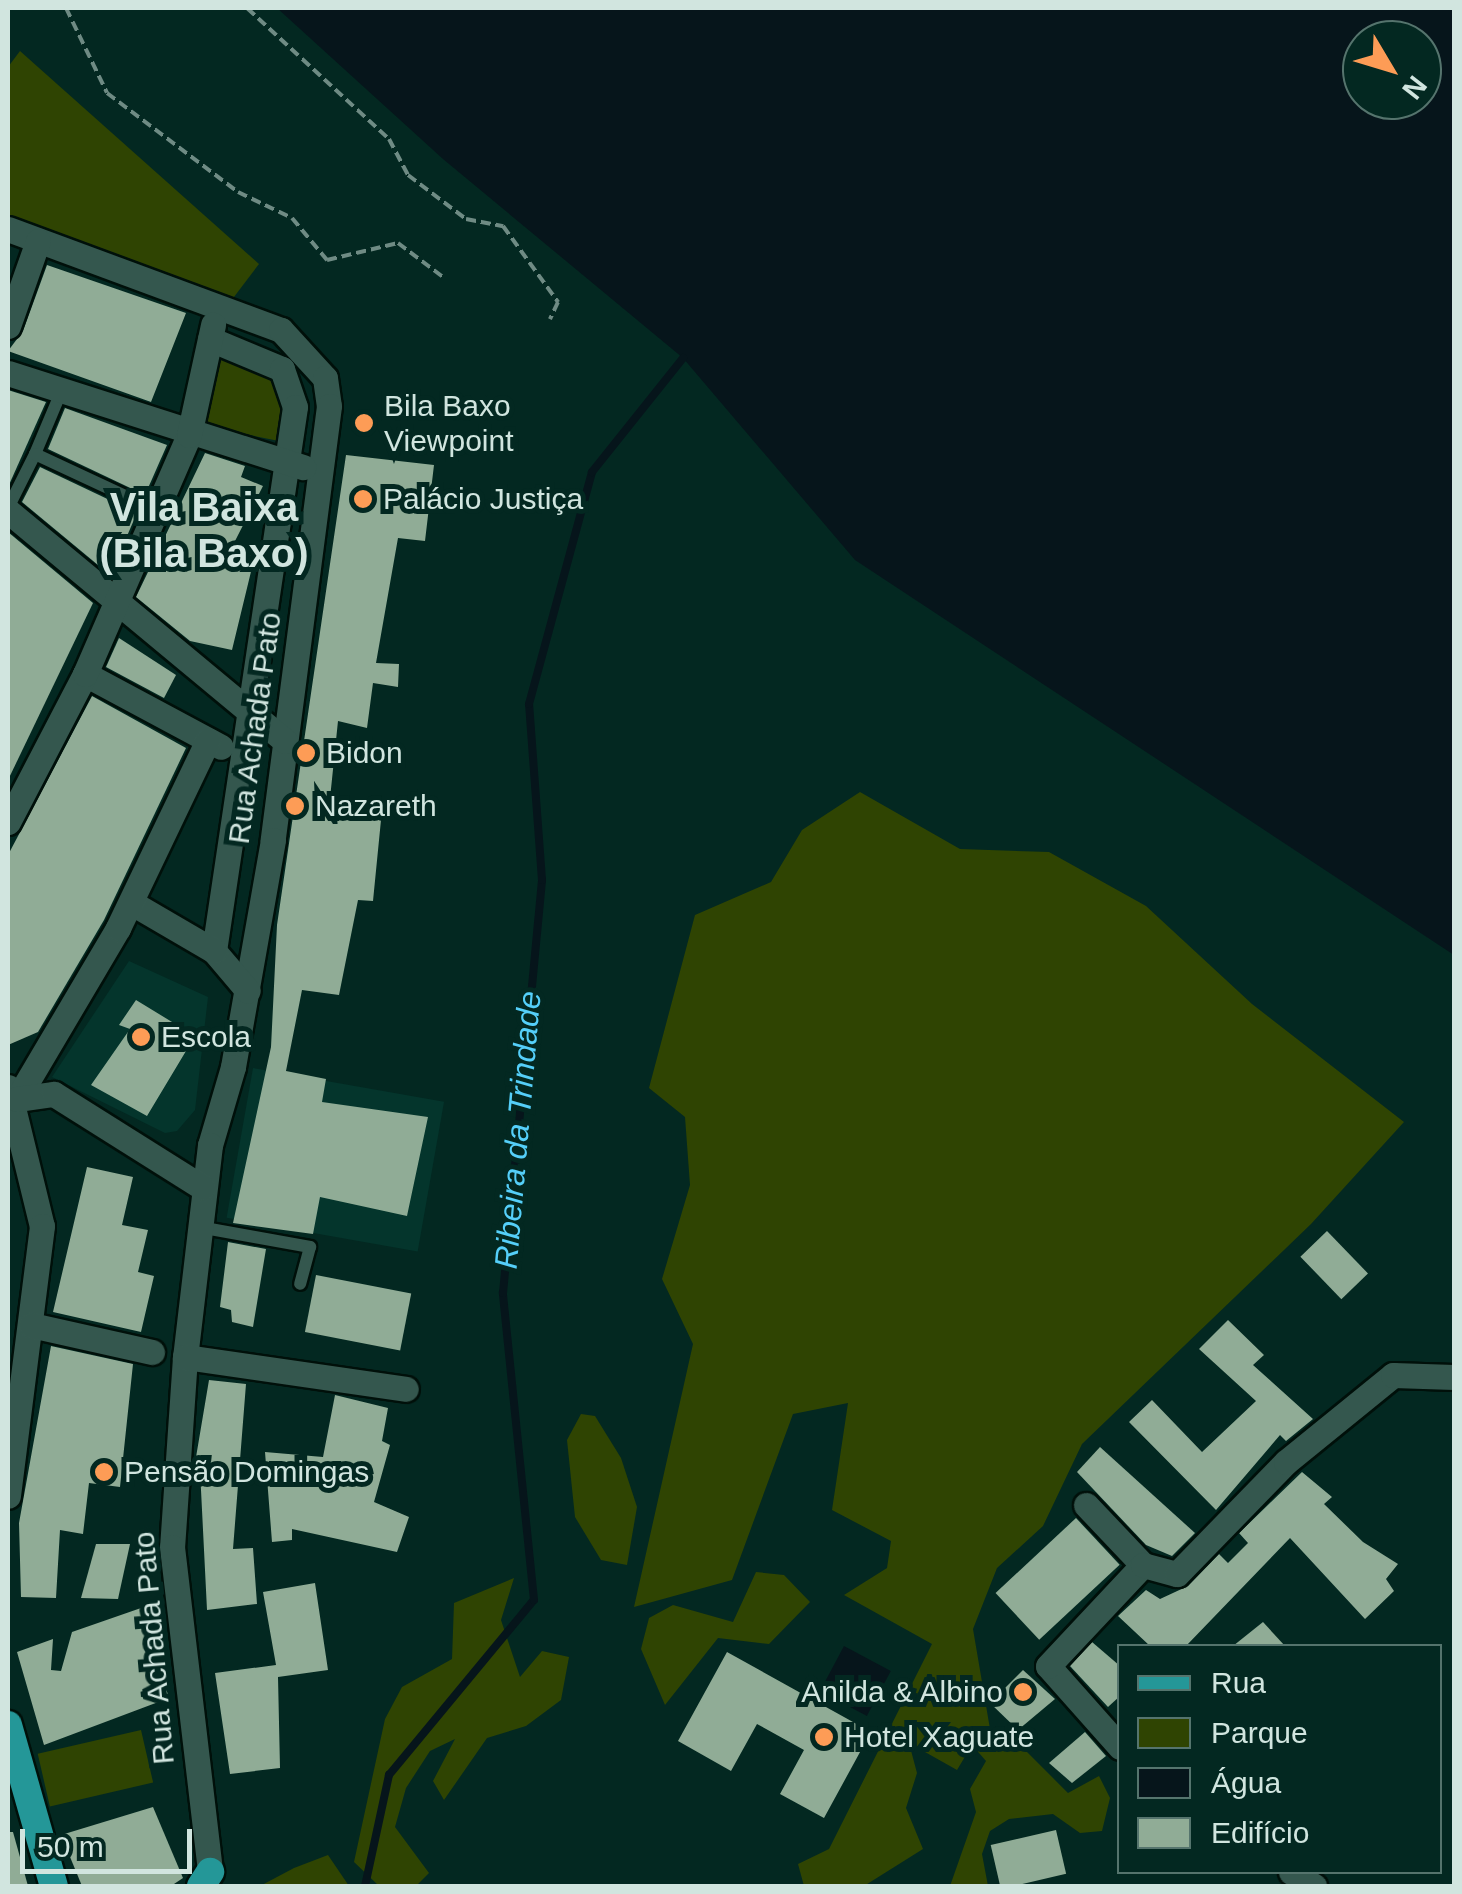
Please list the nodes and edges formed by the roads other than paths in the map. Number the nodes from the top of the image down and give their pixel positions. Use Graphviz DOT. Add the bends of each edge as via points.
graph roads {
  1 [pos="8,229"];
  2 [pos="38,241"];
  3 [pos="217,309"];
  4 [pos="8,326"];
  5 [pos="210,339"];
  6 [pos="8,374"];
  7 [pos="61,392"];
  8 [pos="189,435"];
  9 [pos="36,454"];
  10 [pos="287,462"];
  11 [pos="323,472"];
  12 [pos="8,509"];
  13 [pos="157,511"];
  14 [pos="117,606"];
  15 [pos="85,674"];
  16 [pos="248,709"];
  17 [pos="208,740"];
  18 [pos="286,742"];
  19 [pos="240,757"];
  20 [pos="8,822"];
  21 [pos="132,902"];
  22 [pos="214,952"];
  23 [pos="248,991"];
  24 [pos="12,1093"];
  25 [pos="203,1188"];
  26 [pos="199,1227"];
  27 [pos="300,1284"];
  28 [pos="30,1324"];
  29 [pos="152,1352"];
  30 [pos="186,1357"];
  31 [pos="1454,1377"];
  32 [pos="406,1388"];
  33 [pos="8,1496"];
  34 [pos="1086,1505"];
  35 [pos="1144,1565"];
  36 [pos="8,1724"];
  37 [pos="1117,1743"];
  38 [pos="209,1882"];
  39 [pos="54,1886"];
  1 -- 2 [label="street"];
  2 -- 3 [label="street"];
  2 -- 4 [label="street"];
  3 -- 5 [label="street"];
  3 -- 11 [label="street, Rua Achada Pato" via="282,330 324,378"];
  5 -- 8 [label="street"];
  5 -- 10 [label="street, Rua Achada Pato" via="262,357 292,385"];
  6 -- 7 [label="street"];
  7 -- 8 [label="street"];
  7 -- 9 [label="lane"];
  8 -- 10 [label="street"];
  8 -- 13 [label="street"];
  9 -- 12 [label="lane"];
  9 -- 13 [label="lane"];
  10 -- 11 [label="street"];
  10 -- 16 [label="street, Rua Achada Pato"];
  11 -- 18 [label="street, Rua Achada Pato"];
  12 -- 14 [label="street"];
  13 -- 14 [label="street"];
  14 -- 15 [label="street"];
  14 -- 16 [label="street"];
  15 -- 17 [label="street"];
  15 -- 20 [label="street"];
  16 -- 18 [label="street"];
  16 -- 19 [label="street, Rua Achada Pato"];
  17 -- 19 [label="street"];
  17 -- 21 [label="street, Rua Achada Pato"];
  18 -- 23 [label="street, Rua Achada Pato"];
  19 -- 22 [label="street, Rua Achada Pato"];
  21 -- 22 [label="street"];
  21 -- 24 [label="street, Rua Achada Pato"];
  22 -- 23 [label="street"];
  23 -- 25 [label="street, Rua Achada Pato"];
  24 -- 25 [label="street" via="54,1094"];
  24 -- 28 [label="street" via="42,1226"];
  25 -- 26 [label="street, Rua Achada Pato"];
  26 -- 27 [label="lane" via="310,1247"];
  26 -- 30 [label="street, Rua Achada Pato"];
  28 -- 29 [label="street"];
  28 -- 33 [label="street"];
  30 -- 32 [label="street"];
  30 -- 38 [label="street, Rua Achada Pato" via="172,1546"];
  31 -- 35 [label="street" via="1393,1376 1286,1462 1177,1574"];
  34 -- 35 [label="street"];
  35 -- 37 [label="street" via="1048,1666"];
  36 -- 39 [label="main road"];
}
